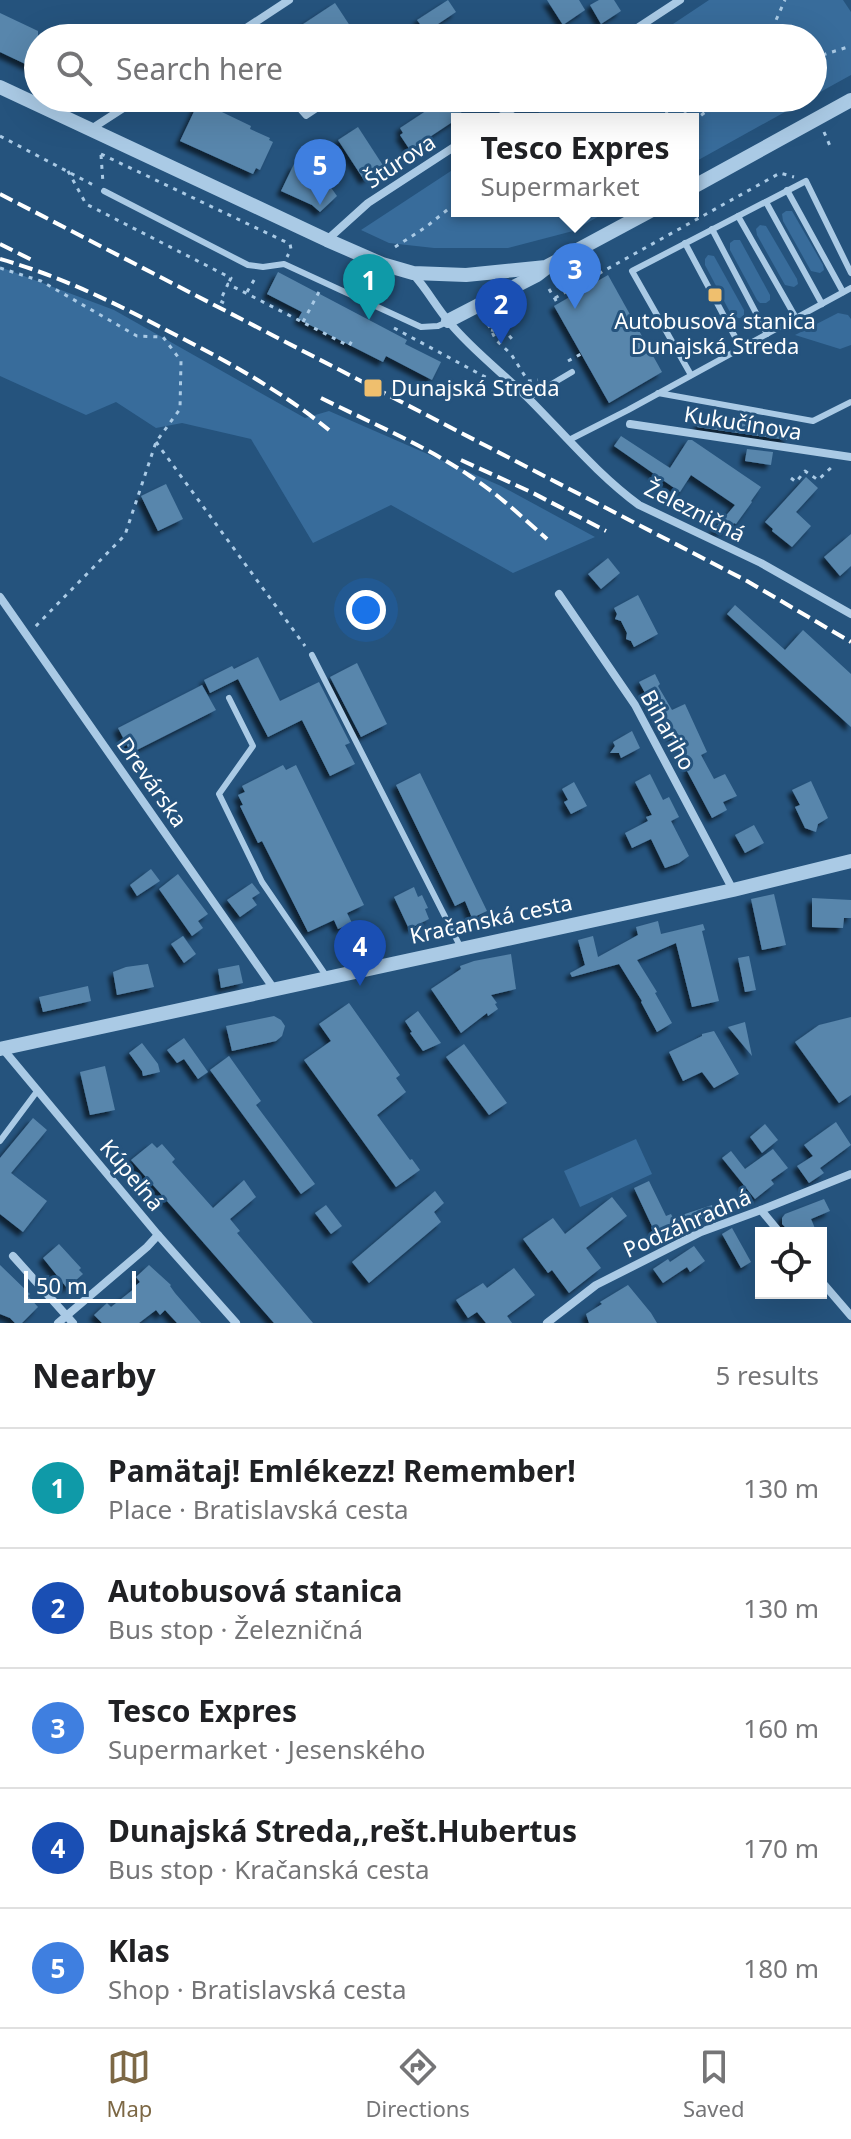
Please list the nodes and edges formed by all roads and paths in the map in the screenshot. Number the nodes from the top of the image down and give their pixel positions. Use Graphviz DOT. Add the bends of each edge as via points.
graph roads {
  1 [pos="289,0"];
  2 [pos="680,0"];
  3 [pos="785,0"];
  4 [pos="257,24"];
  5 [pos="643,24"];
  6 [pos="774,24"];
  7 [pos="851,46"];
  8 [pos="827,54"];
  9 [pos="0,87"];
  10 [pos="24,98"];
  11 [pos="851,100"];
  12 [pos="54,112"];
  13 [pos="122,112"];
  14 [pos="97,132"];
  15 [pos="824,132"];
  16 [pos="0,136"];
  17 [pos="830,146"];
  18 [pos="451,149"];
  19 [pos="101,154"];
  20 [pos="68,171"];
  21 [pos="780,173"];
  22 [pos="699,184"];
  23 [pos="787,190"];
  24 [pos="104,191"];
  25 [pos="766,202"];
  26 [pos="451,207"];
  27 [pos="738,216"];
  28 [pos="639,217"];
  29 [pos="712,229"];
  30 [pos="327,240"];
  31 [pos="685,243"];
  32 [pos="395,247"];
  33 [pos="284,264"];
  34 [pos="263,267"];
  35 [pos="546,267"];
  36 [pos="0,268"];
  37 [pos="578,271"];
  38 [pos="413,273"];
  39 [pos="851,273"];
  40 [pos="584,281"];
  41 [pos="323,283"];
  42 [pos="228,284"];
  43 [pos="588,287"];
  44 [pos="851,288"];
  45 [pos="549,289"];
  46 [pos="247,292"];
  47 [pos="843,292"];
  48 [pos="555,298"];
  49 [pos="224,303"];
  50 [pos="558,304"];
  51 [pos="822,304"];
  52 [pos="796,318"];
  53 [pos="448,321"];
  54 [pos="303,323"];
  55 [pos="387,324"];
  56 [pos="488,324"];
  57 [pos="491,330"];
  58 [pos="767,334"];
  59 [pos="353,339"];
  60 [pos="512,339"];
  61 [pos="741,348"];
  62 [pos="581,354"];
  63 [pos="566,362"];
  64 [pos="572,372"];
  65 [pos="546,374"];
  66 [pos="691,375"];
  67 [pos="493,381"];
  68 [pos="658,393"];
  69 [pos="528,398"];
  70 [pos="851,402"];
  71 [pos="630,424"];
  72 [pos="569,440"];
  73 [pos="156,442"];
  74 [pos="839,455"];
  75 [pos="851,457"];
  76 [pos="791,478"];
  77 [pos="559,594"];
  78 [pos="0,597"];
  79 [pos="851,614"];
  80 [pos="27,635"];
  81 [pos="312,655"];
  82 [pos="229,698"];
  83 [pos="851,861"];
  84 [pos="733,890"];
  85 [pos="461,948"];
  86 [pos="327,977"];
  87 [pos="274,989"];
  88 [pos="1,1048"];
  89 [pos="38,1090"];
  90 [pos="0,1141"];
  91 [pos="851,1174"];
  92 [pos="761,1210"];
  93 [pos="775,1227"];
  94 [pos="158,1235"];
  95 [pos="13,1256"];
  96 [pos="827,1288"];
  97 [pos="851,1316"];
  98 [pos="70,1319"];
  99 [pos="58,1323"];
  100 [pos="236,1323"];
  101 [pos="547,1323"];
  1 -- 4 [label="street"];
  2 -- 5 [label="street"];
  3 -- 6 [label="path"];
  7 -- 8 [label="path"];
  9 -- 10 [label="street"];
  11 -- 22 [label="street"];
  12 -- 14 [label="street"];
  13 -- 14 [label="street"];
  14 -- 19 [label="path"];
  14 -- 30 [label="street"];
  15 -- 17 [label="path"];
  16 -- 20 [label="path"];
  18 -- 30 [label="street, Štúrova" via="368,203"];
  19 -- 24 [label="path"];
  19 -- 33 [label="path" via="290,244"];
  20 -- 24 [label="path"];
  20 -- 42 [label="path" via="86,204 231,278"];
  21 -- 40 [label="path"];
  23 -- 25 [label="lane"];
  23 -- 39 [label="lane" via="806,181"];
  23 -- 47 [label="lane"];
  24 -- 34 [label="lane" via="248,265"];
  25 -- 27 [label="lane"];
  25 -- 51 [label="lane"];
  26 -- 32 [label="path"];
  27 -- 29 [label="lane"];
  27 -- 52 [label="lane"];
  28 -- 35 [label="street"];
  29 -- 31 [label="lane"];
  29 -- 58 [label="lane"];
  30 -- 38 [label="street"];
  31 -- 61 [label="lane"];
  31 -- 66 [label="lane" via="632,271"];
  33 -- 34 [label="lane"];
  33 -- 41 [label="lane"];
  34 -- 46 [label="path"];
  35 -- 38 [label="street" via="466,275"];
  35 -- 53 [label="street"];
  36 -- 73 [label="path" via="41,281 137,336 163,337 181,361 180,409"];
  37 -- 40 [label="path"];
  38 -- 53 [label="street, Železničná"];
  40 -- 43 [label="path"];
  40 -- 48 [label="path"];
  41 -- 53 [label="lane" via="421,327"];
  41 -- 54 [label="path"];
  42 -- 46 [label="path"];
  42 -- 49 [label="path" via="220,301"];
  44 -- 47 [label="lane"];
  45 -- 48 [label="path"];
  46 -- 54 [label="path"];
  47 -- 51 [label="lane"];
  48 -- 50 [label="path"];
  51 -- 52 [label="lane"];
  52 -- 58 [label="lane"];
  53 -- 69 [label="street, Železničná"];
  54 -- 59 [label="path" via="349,346"];
  55 -- 67 [label="path"];
  56 -- 57 [label="path"];
  57 -- 60 [label="path" via="506,332"];
  57 -- 65 [label="path" via="528,381"];
  58 -- 61 [label="lane"];
  61 -- 66 [label="lane"];
  62 -- 63 [label="path"];
  64 -- 69 [label="lane"];
  66 -- 68 [label="lane"];
  68 -- 70 [label="lane" via="813,421"];
  68 -- 72 [label="lane"];
  69 -- 72 [label="street, Železničná"];
  71 -- 74 [label="street, Kukučínova"];
  72 -- 79 [label="street, Železničná" via="639,505 761,563"];
  73 -- 80 [label="path" via="125,535"];
  73 -- 81 [label="path"];
  74 -- 75 [label="street, Kukučínova"];
  74 -- 76 [label="path" via="818,480 805,471 796,482"];
  77 -- 84 [label="street, Bihariho" via="635,705"];
  78 -- 80 [label="street, Drevárska"];
  80 -- 87 [label="street, Drevárska"];
  81 -- 85 [label="lane"];
  82 -- 86 [label="lane" via="253,746 219,794 262,882"];
  83 -- 84 [label="street, Kračanská cesta"];
  84 -- 85 [label="street, Kračanská cesta"];
  85 -- 86 [label="street, Kračanská cesta"];
  86 -- 87 [label="street, Kračanská cesta"];
  87 -- 88 [label="street, Kračanská cesta"];
  88 -- 89 [label="street, Kúpeľná"];
  89 -- 90 [label="lane"];
  89 -- 94 [label="street, Kúpeľná"];
  91 -- 92 [label="street, Podzáhradná"];
  92 -- 93 [label="street"];
  92 -- 101 [label="street, Podzáhradná" via="701,1232 596,1285"];
  94 -- 98 [label="street"];
  94 -- 100 [label="street, Kúpeľná"];
  95 -- 98 [label="street"];
  96 -- 97 [label="street"];
  98 -- 99 [label="street"];
}
